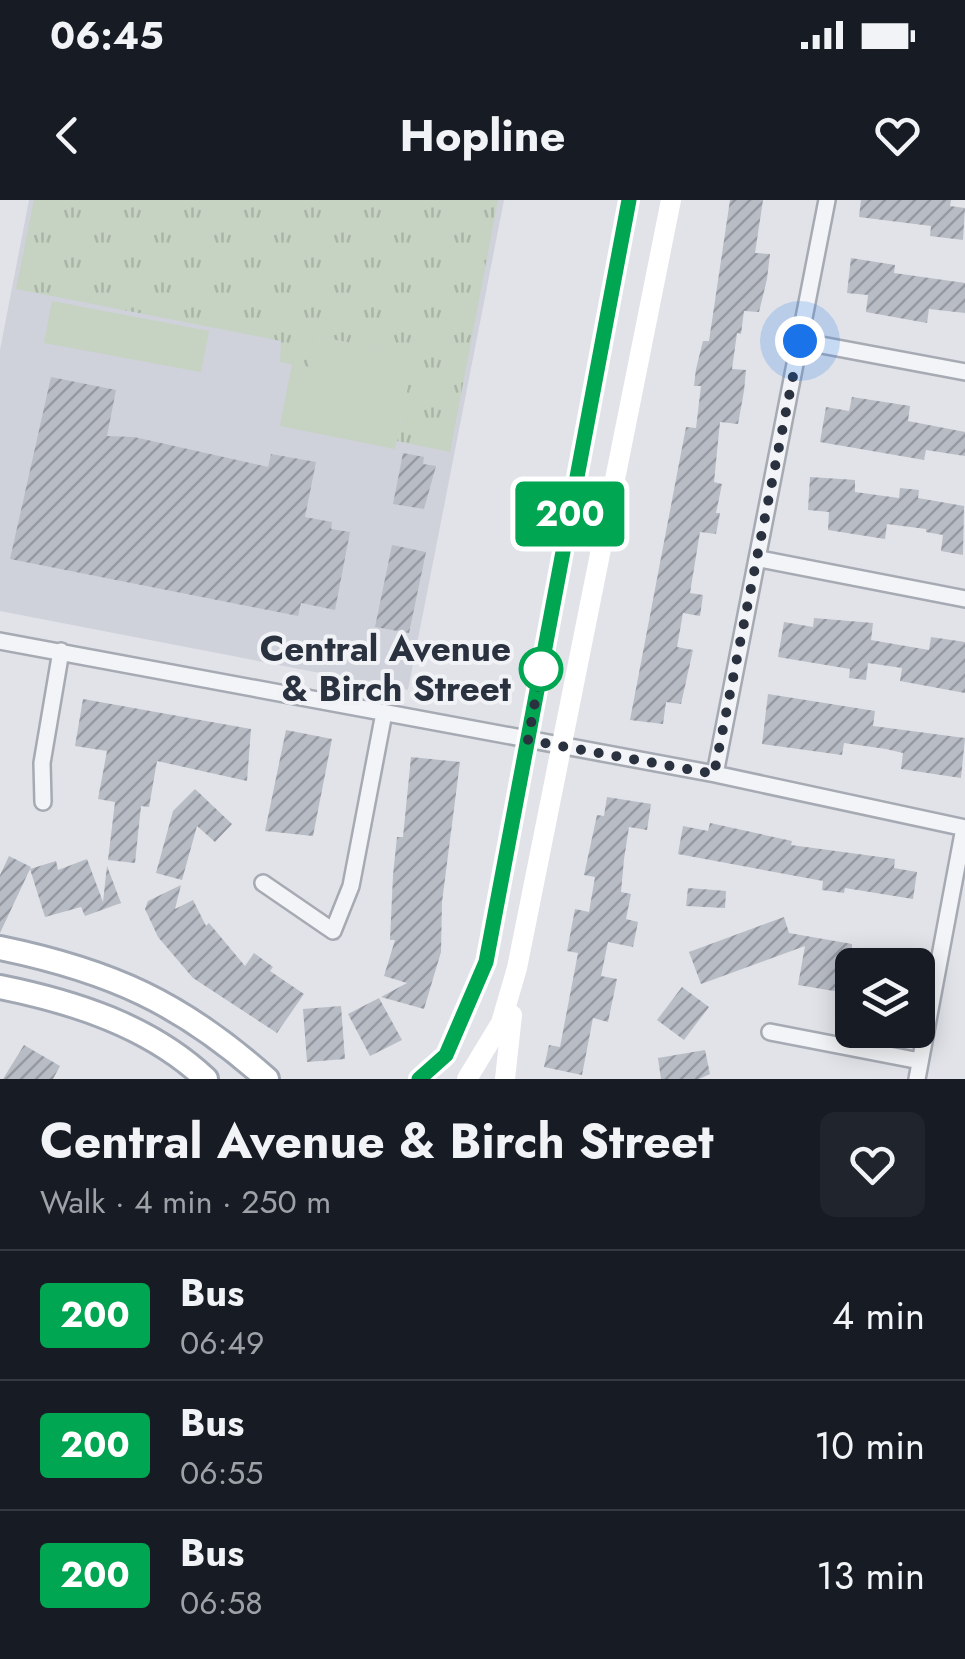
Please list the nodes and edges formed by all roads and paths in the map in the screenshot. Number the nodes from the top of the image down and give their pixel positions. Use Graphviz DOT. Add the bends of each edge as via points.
graph roads {
  1 [pos="629,200"];
  2 [pos="671,200"];
  3 [pos="827,200"];
  4 [pos="800,341"];
  5 [pos="965,372"];
  6 [pos="760,558"];
  7 [pos="965,599"];
  8 [pos="0,641"];
  9 [pos="61,652"];
  10 [pos="384,713"];
  11 [pos="528,740"];
  12 [pos="562,747"];
  13 [pos="714,774"];
  14 [pos="43,802"];
  15 [pos="965,828"];
  16 [pos="263,883"];
  17 [pos="0,948"];
  18 [pos="517,968"];
  19 [pos="0,987"];
  20 [pos="770,1032"];
  21 [pos="920,1061"];
  22 [pos="206,1079"];
  23 [pos="267,1079"];
  24 [pos="419,1079"];
  25 [pos="467,1079"];
  26 [pos="504,1079"];
  27 [pos="917,1079"];
  1 -- 11 [label="main road"];
  2 -- 12 [label="main road"];
  3 -- 4 [label="street"];
  4 -- 5 [label="street"];
  4 -- 6 [label="street"];
  6 -- 7 [label="street"];
  6 -- 13 [label="street"];
  8 -- 9 [label="street"];
  9 -- 10 [label="street"];
  9 -- 14 [label="street" via="42,762"];
  10 -- 11 [label="street"];
  10 -- 16 [label="street" via="351,886 334,931"];
  11 -- 12 [label="street"];
  11 -- 24 [label="main road" via="486,962 446,1055"];
  12 -- 13 [label="street"];
  12 -- 18 [label="main road"];
  13 -- 15 [label="street"];
  15 -- 21 [label="street"];
  17 -- 23 [label="main road" via="60,961 166,1002"];
  18 -- 25 [label="main road" via="501,1023"];
  18 -- 26 [label="main road"];
  19 -- 22 [label="main road" via="81,1005 184,1058"];
  20 -- 21 [label="street"];
  21 -- 27 [label="street"];
}
